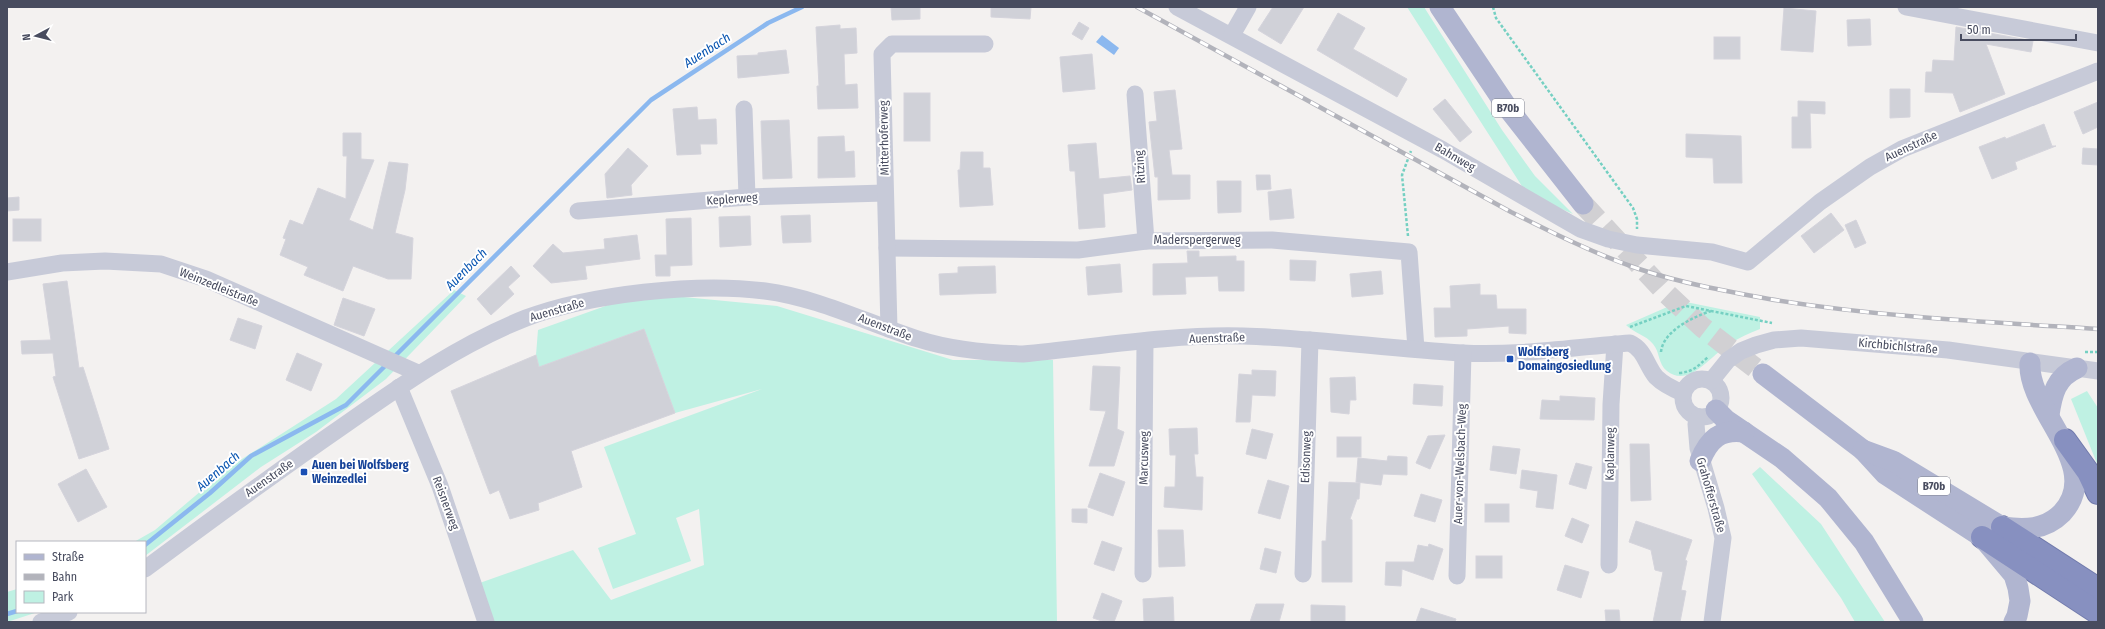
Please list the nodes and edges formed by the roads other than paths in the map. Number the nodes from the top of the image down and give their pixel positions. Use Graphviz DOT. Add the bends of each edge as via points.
graph roads {
  1 [pos="1177,7"];
  2 [pos="1248,7"];
  3 [pos="1440,7"];
  4 [pos="1906,7"];
  5 [pos="1232,35"];
  6 [pos="2098,43"];
  7 [pos="985,44"];
  8 [pos="2098,71"];
  9 [pos="1135,94"];
  10 [pos="744,109"];
  11 [pos="885,193"];
  12 [pos="748,197"];
  13 [pos="1583,204"];
  14 [pos="578,211"];
  15 [pos="1146,241"];
  16 [pos="887,248"];
  17 [pos="1748,262"];
  18 [pos="7,272"];
  19 [pos="890,329"];
  20 [pos="1310,340"];
  21 [pos="1145,342"];
  22 [pos="1615,344"];
  23 [pos="1416,349"];
  24 [pos="1463,353"];
  25 [pos="2030,363"];
  26 [pos="2077,368"];
  27 [pos="2098,371"];
  28 [pos="418,373"];
  29 [pos="1763,374"];
  30 [pos="1711,381"];
  31 [pos="399,387"];
  32 [pos="1683,393"];
  33 [pos="1708,414"];
  34 [pos="2049,415"];
  35 [pos="1744,432"];
  36 [pos="2065,440"];
  37 [pos="1863,450"];
  38 [pos="1700,461"];
  39 [pos="2098,493"];
  40 [pos="2002,527"];
  41 [pos="1982,537"];
  42 [pos="1608,565"];
  43 [pos="146,569"];
  44 [pos="1143,574"];
  45 [pos="1303,574"];
  46 [pos="1457,576"];
  47 [pos="2098,590"];
  48 [pos="66,613"];
  49 [pos="2098,613"];
  50 [pos="41,622"];
  51 [pos="486,622"];
  52 [pos="1712,622"];
  53 [pos="1913,622"];
  54 [pos="2014,622"];
  1 -- 5 [label="street, Bahnweg"];
  2 -- 5 [label="street"];
  3 -- 13 [label="main road, B70b" via="1507,107"];
  4 -- 6 [label="street"];
  5 -- 17 [label="street, Bahnweg" via="1443,150 1580,229 1608,239 1637,245 1712,252"];
  7 -- 11 [label="street, Mitterhoferweg" via="892,44 882,54"];
  8 -- 17 [label="street, Auenstraße" via="1902,149 1870,167 1820,202"];
  9 -- 15 [label="street, Ritzing"];
  10 -- 12 [label="street"];
  11 -- 12 [label="street, Keplerweg"];
  11 -- 16 [label="street, Mitterhoferweg"];
  12 -- 14 [label="street, Keplerweg"];
  15 -- 16 [label="street, Maderspergerweg" via="1078,250"];
  15 -- 23 [label="street, Maderspergerweg" via="1272,240 1409,252"];
  16 -- 19 [label="street, Mitterhoferweg"];
  18 -- 28 [label="street, Weinzedleistraße" via="90,261 161,264 206,279"];
  19 -- 21 [label="street, Auenstraße" via="944,346 992,354 1023,354"];
  19 -- 28 [label="street, Auenstraße" via="829,305 766,291 730,288 643,293 572,304 528,317 473,342"];
  20 -- 21 [label="street, Auenstraße" via="1217,336"];
  20 -- 23 [label="street, Auenstraße"];
  20 -- 45 [label="street, Edisonweg"];
  21 -- 44 [label="street, Marcusweg"];
  22 -- 24 [label="street, Auenstraße" via="1555,351"];
  22 -- 32 [label="street, Auenstraße" via="1638,347 1656,377"];
  22 -- 42 [label="street, Kaplanweg" via="1610,404"];
  23 -- 24 [label="street, Auenstraße"];
  24 -- 46 [label="street, Auer-von-Welsbach-Weg"];
  25 -- 26 [label="street, Kirchbichlstraße"];
  25 -- 30 [label="street, Kirchbichlstraße" via="1948,350 1801,338 1774,340 1741,351 1728,360"];
  25 -- 34 [label="main road" via="2032,381"];
  26 -- 27 [label="street, Kirchbichlstraße"];
  26 -- 34 [label="main road" via="2060,379 2054,391"];
  28 -- 31 [label="street, Auenstraße"];
  29 -- 37 [label="main road, B70b"];
  30 -- 32 [label="street" via="1696,379"];
  30 -- 33 [label="street" via="1721,396"];
  31 -- 43 [label="street, Auenstraße" via="226,509"];
  31 -- 51 [label="street, Reisnerweg" via="440,486"];
  32 -- 33 [label="street" via="1683,402 1687,410"];
  33 -- 35 [label="main road" via="1726,420"];
  33 -- 38 [label="street, Grahofferstraße" via="1696,424"];
  34 -- 36 [label="main road"];
  35 -- 38 [label="main road" via="1731,430 1721,433 1704,451"];
  35 -- 53 [label="main road" via="1782,458 1828,498 1864,542"];
  36 -- 39 [label="highway" via="2088,472"];
  36 -- 40 [label="main road" via="2076,473 2070,506 2054,521 2037,528 2021,530"];
  37 -- 40 [label="main road, B70b" via="1893,461"];
  37 -- 41 [label="main road, B70b" via="1885,474"];
  38 -- 52 [label="street, Grahofferstraße" via="1723,538"];
  40 -- 47 [label="highway"];
  41 -- 49 [label="highway"];
  41 -- 54 [label="main road" via="2014,575 2020,601"];
  48 -- 50 [label="street"];
}
